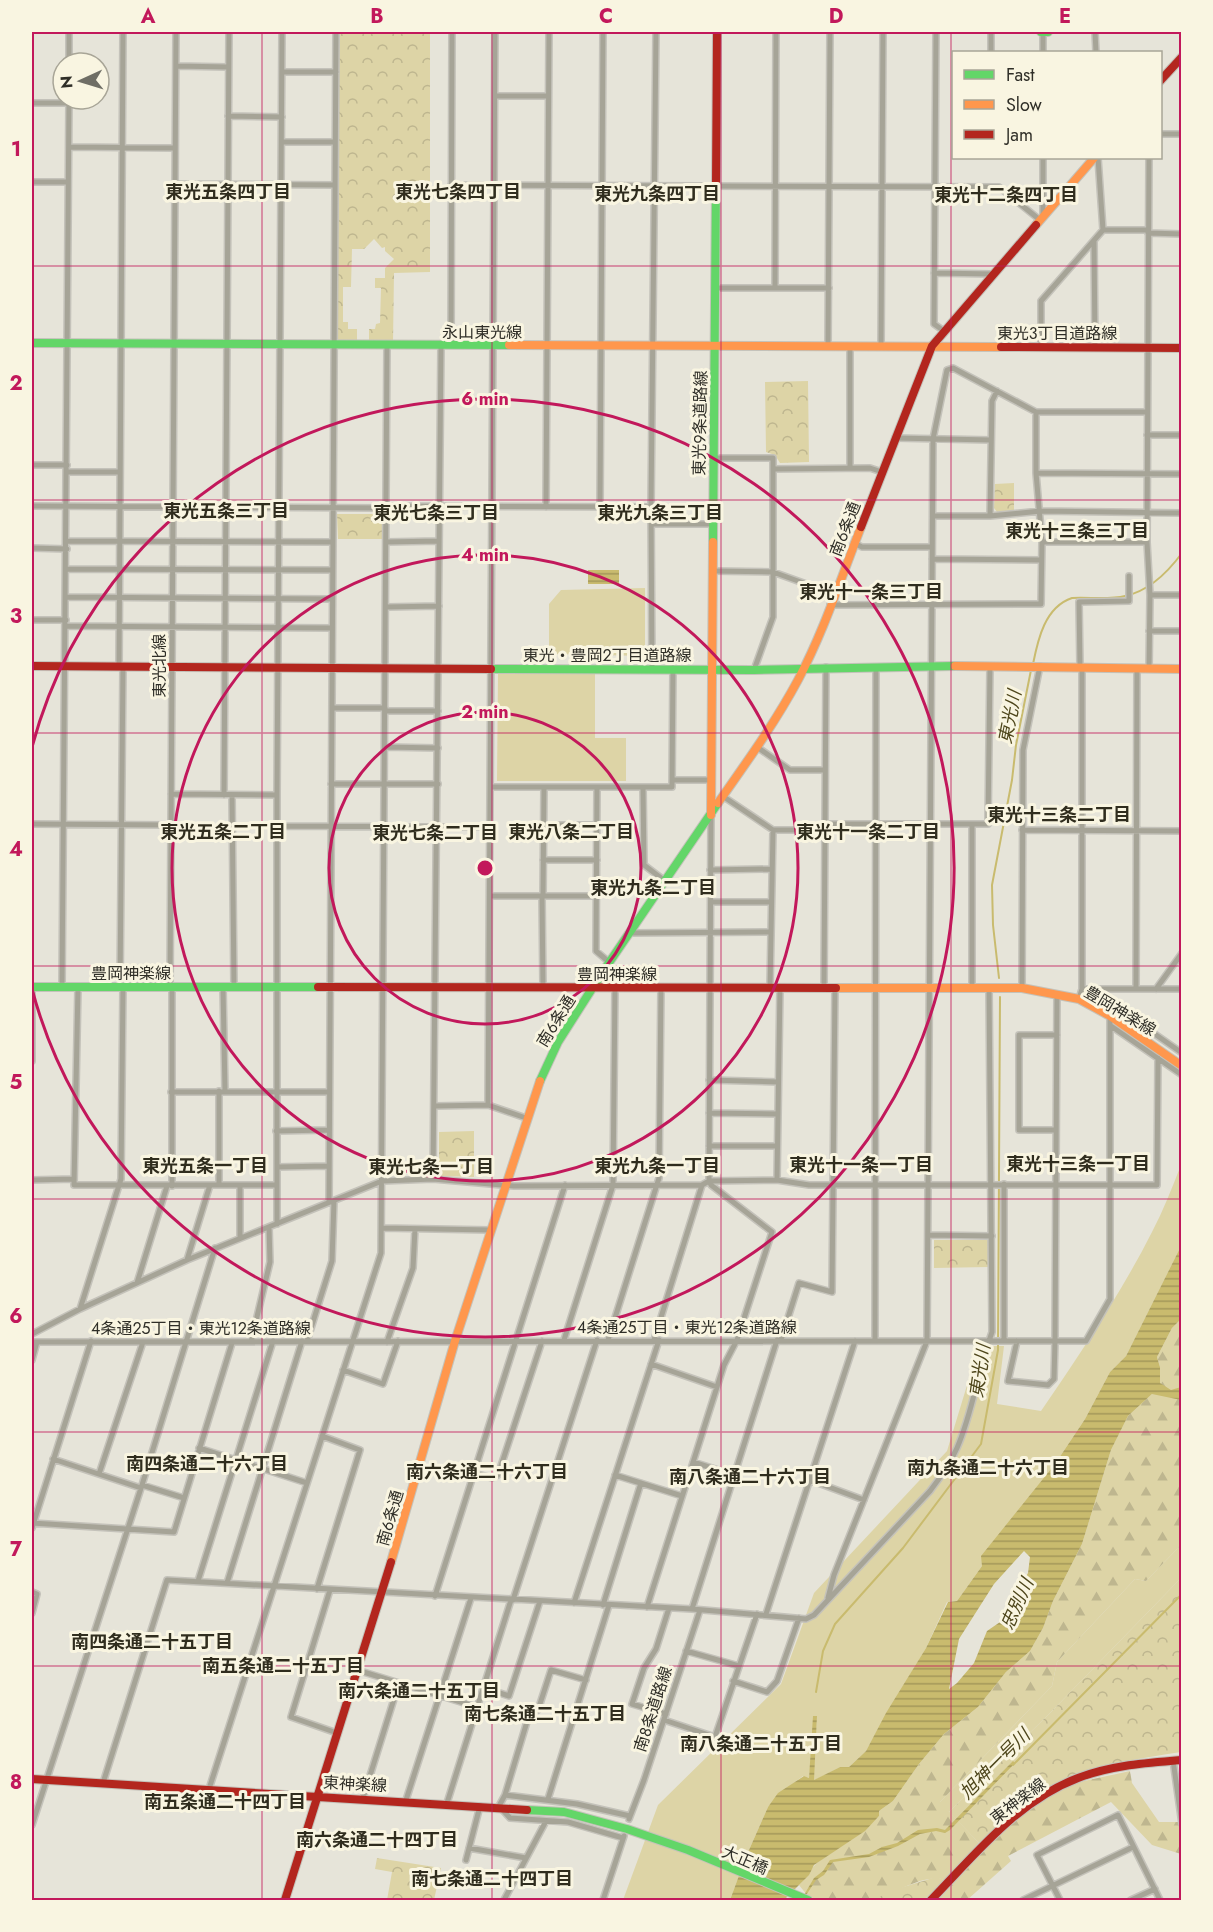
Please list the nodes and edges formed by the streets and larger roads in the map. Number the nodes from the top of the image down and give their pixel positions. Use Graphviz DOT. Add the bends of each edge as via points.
graph roads {
  1 [pos="69,32"];
  2 [pos="123,32"];
  3 [pos="176,32"];
  4 [pos="229,32"];
  5 [pos="282,32"];
  6 [pos="336,32"];
  7 [pos="452,32"];
  8 [pos="495,32"];
  9 [pos="549,32"];
  10 [pos="603,32"];
  11 [pos="656,32"];
  12 [pos="717,32"];
  13 [pos="776,32"];
  14 [pos="830,32"];
  15 [pos="883,32"];
  16 [pos="936,32"];
  17 [pos="991,32"];
  18 [pos="1044,32"];
  19 [pos="1095,32"];
  20 [pos="69,51"];
  21 [pos="991,51"];
  22 [pos="1043,51"];
  23 [pos="1096,51"];
  24 [pos="1182,57"];
  25 [pos="176,66"];
  26 [pos="228,67"];
  27 [pos="282,72"];
  28 [pos="336,72"];
  29 [pos="1162,80"];
  30 [pos="495,96"];
  31 [pos="548,96"];
  32 [pos="51,102"];
  33 [pos="32,103"];
  34 [pos="69,111"];
  35 [pos="228,117"];
  36 [pos="282,117"];
  37 [pos="1162,134"];
  38 [pos="1182,134"];
  39 [pos="282,142"];
  40 [pos="335,142"];
  41 [pos="69,147"];
  42 [pos="122,148"];
  43 [pos="175,148"];
  44 [pos="1043,159"];
  45 [pos="1095,159"];
  46 [pos="1096,159"];
  47 [pos="1149,159"];
  48 [pos="32,182"];
  49 [pos="68,182"];
  50 [pos="176,184"];
  51 [pos="228,184"];
  52 [pos="281,184"];
  53 [pos="451,184"];
  54 [pos="335,185"];
  55 [pos="495,185"];
  56 [pos="548,185"];
  57 [pos="601,185"];
  58 [pos="655,185"];
  59 [pos="716,185"];
  60 [pos="776,185"];
  61 [pos="829,185"];
  62 [pos="882,185"];
  63 [pos="935,186"];
  64 [pos="1042,218"];
  65 [pos="1103,230"];
  66 [pos="1148,232"];
  67 [pos="1182,234"];
  68 [pos="1094,241"];
  69 [pos="934,273"];
  70 [pos="993,274"];
  71 [pos="715,288"];
  72 [pos="775,288"];
  73 [pos="829,288"];
  74 [pos="944,331"];
  75 [pos="32,343"];
  76 [pos="68,344"];
  77 [pos="120,344"];
  78 [pos="174,345"];
  79 [pos="227,345"];
  80 [pos="280,345"];
  81 [pos="334,345"];
  82 [pos="387,345"];
  83 [pos="441,345"];
  84 [pos="451,345"];
  85 [pos="493,346"];
  86 [pos="548,346"];
  87 [pos="600,346"];
  88 [pos="654,346"];
  89 [pos="714,346"];
  90 [pos="828,346"];
  91 [pos="850,346"];
  92 [pos="880,346"];
  93 [pos="932,346"];
  94 [pos="1041,347"];
  95 [pos="1095,347"];
  96 [pos="1148,347"];
  97 [pos="1182,348"];
  98 [pos="997,391"];
  99 [pos="1036,412"];
  100 [pos="1147,412"];
  101 [pos="1147,435"];
  102 [pos="1182,435"];
  103 [pos="895,438"];
  104 [pos="933,439"];
  105 [pos="991,440"];
  106 [pos="713,458"];
  107 [pos="32,465"];
  108 [pos="67,465"];
  109 [pos="850,468"];
  110 [pos="773,469"];
  111 [pos="67,472"];
  112 [pos="120,472"];
  113 [pos="882,472"];
  114 [pos="1036,473"];
  115 [pos="1147,473"];
  116 [pos="1182,474"];
  117 [pos="32,506"];
  118 [pos="67,506"];
  119 [pos="120,506"];
  120 [pos="174,506"];
  121 [pos="440,506"];
  122 [pos="492,506"];
  123 [pos="226,507"];
  124 [pos="279,507"];
  125 [pos="333,507"];
  126 [pos="386,507"];
  127 [pos="546,507"];
  128 [pos="600,507"];
  129 [pos="651,507"];
  130 [pos="1041,511"];
  131 [pos="1147,512"];
  132 [pos="1182,513"];
  133 [pos="933,516"];
  134 [pos="990,516"];
  135 [pos="652,524"];
  136 [pos="713,524"];
  137 [pos="67,541"];
  138 [pos="120,541"];
  139 [pos="172,542"];
  140 [pos="226,542"];
  141 [pos="279,542"];
  142 [pos="332,542"];
  143 [pos="386,542"];
  144 [pos="439,542"];
  145 [pos="1041,542"];
  146 [pos="1147,542"];
  147 [pos="854,543"];
  148 [pos="932,547"];
  149 [pos="32,548"];
  150 [pos="67,549"];
  151 [pos="932,559"];
  152 [pos="1041,560"];
  153 [pos="67,569"];
  154 [pos="120,570"];
  155 [pos="172,570"];
  156 [pos="225,570"];
  157 [pos="332,570"];
  158 [pos="279,571"];
  159 [pos="713,571"];
  160 [pos="773,572"];
  161 [pos="1129,576"];
  162 [pos="1149,592"];
  163 [pos="834,594"];
  164 [pos="1182,595"];
  165 [pos="66,597"];
  166 [pos="120,598"];
  167 [pos="172,598"];
  168 [pos="225,598"];
  169 [pos="279,598"];
  170 [pos="332,599"];
  171 [pos="933,604"];
  172 [pos="830,605"];
  173 [pos="439,606"];
  174 [pos="386,607"];
  175 [pos="32,620"];
  176 [pos="66,623"];
  177 [pos="120,627"];
  178 [pos="172,627"];
  179 [pos="225,627"];
  180 [pos="278,628"];
  181 [pos="332,628"];
  182 [pos="1149,631"];
  183 [pos="1182,631"];
  184 [pos="32,666"];
  185 [pos="65,666"];
  186 [pos="121,666"];
  187 [pos="172,666"];
  188 [pos="225,666"];
  189 [pos="932,666"];
  190 [pos="990,666"];
  191 [pos="1035,666"];
  192 [pos="279,667"];
  193 [pos="332,667"];
  194 [pos="439,667"];
  195 [pos="826,667"];
  196 [pos="876,667"];
  197 [pos="1081,667"];
  198 [pos="386,668"];
  199 [pos="492,668"];
  200 [pos="674,668"];
  201 [pos="1137,668"];
  202 [pos="652,669"];
  203 [pos="712,669"];
  204 [pos="804,669"];
  205 [pos="1149,669"];
  206 [pos="1182,669"];
  207 [pos="754,670"];
  208 [pos="332,708"];
  209 [pos="385,710"];
  210 [pos="438,711"];
  211 [pos="385,747"];
  212 [pos="756,747"];
  213 [pos="438,748"];
  214 [pos="825,770"];
  215 [pos="672,780"];
  216 [pos="711,780"];
  217 [pos="331,784"];
  218 [pos="384,784"];
  219 [pos="438,784"];
  220 [pos="490,787"];
  221 [pos="544,787"];
  222 [pos="597,787"];
  223 [pos="644,787"];
  224 [pos="171,794"];
  225 [pos="224,795"];
  226 [pos="232,795"];
  227 [pos="277,795"];
  228 [pos="724,797"];
  229 [pos="711,814"];
  230 [pos="32,824"];
  231 [pos="120,824"];
  232 [pos="878,824"];
  233 [pos="64,825"];
  234 [pos="171,825"];
  235 [pos="544,825"];
  236 [pos="597,825"];
  237 [pos="931,825"];
  238 [pos="972,825"];
  239 [pos="277,826"];
  240 [pos="331,826"];
  241 [pos="384,826"];
  242 [pos="437,827"];
  243 [pos="490,827"];
  244 [pos="824,827"];
  245 [pos="773,830"];
  246 [pos="1022,830"];
  247 [pos="1082,831"];
  248 [pos="1137,831"];
  249 [pos="1182,831"];
  250 [pos="543,860"];
  251 [pos="597,860"];
  252 [pos="771,869"];
  253 [pos="710,870"];
  254 [pos="665,881"];
  255 [pos="490,896"];
  256 [pos="543,896"];
  257 [pos="596,896"];
  258 [pos="711,902"];
  259 [pos="771,902"];
  260 [pos="710,932"];
  261 [pos="771,932"];
  262 [pos="630,933"];
  263 [pos="1182,953"];
  264 [pos="609,962"];
  265 [pos="32,987"];
  266 [pos="62,987"];
  267 [pos="78,987"];
  268 [pos="121,987"];
  269 [pos="171,987"];
  270 [pos="223,987"];
  271 [pos="276,987"];
  272 [pos="329,987"];
  273 [pos="384,987"];
  274 [pos="436,987"];
  275 [pos="489,987"];
  276 [pos="543,987"];
  277 [pos="593,987"];
  278 [pos="615,987"];
  279 [pos="661,987"];
  280 [pos="710,987"];
  281 [pos="770,987"];
  282 [pos="780,987"];
  283 [pos="824,987"];
  284 [pos="835,987"];
  285 [pos="989,987"];
  286 [pos="234,988"];
  287 [pos="877,988"];
  288 [pos="931,988"];
  289 [pos="972,988"];
  290 [pos="1022,988"];
  291 [pos="1082,989"];
  292 [pos="1136,989"];
  293 [pos="1156,989"];
  294 [pos="1182,989"];
  295 [pos="1057,994"];
  296 [pos="1079,999"];
  297 [pos="1110,1016"];
  298 [pos="1111,1026"];
  299 [pos="1057,1035"];
  300 [pos="1182,1053"];
  301 [pos="1158,1058"];
  302 [pos="32,1061"];
  303 [pos="1182,1066"];
  304 [pos="1182,1075"];
  305 [pos="709,1080"];
  306 [pos="778,1082"];
  307 [pos="222,1091"];
  308 [pos="276,1091"];
  309 [pos="171,1092"];
  310 [pos="328,1092"];
  311 [pos="488,1105"];
  312 [pos="435,1106"];
  313 [pos="709,1113"];
  314 [pos="778,1114"];
  315 [pos="526,1118"];
  316 [pos="328,1130"];
  317 [pos="1056,1130"];
  318 [pos="276,1131"];
  319 [pos="709,1146"];
  320 [pos="777,1146"];
  321 [pos="328,1166"];
  322 [pos="277,1167"];
  323 [pos="32,1179"];
  324 [pos="74,1179"];
  325 [pos="433,1179"];
  326 [pos="777,1180"];
  327 [pos="382,1181"];
  328 [pos="709,1181"];
  329 [pos="832,1184"];
  330 [pos="929,1184"];
  331 [pos="998,1184"];
  332 [pos="210,1185"];
  333 [pos="219,1185"];
  334 [pos="240,1185"];
  335 [pos="276,1185"];
  336 [pos="504,1185"];
  337 [pos="565,1185"];
  338 [pos="613,1185"];
  339 [pos="657,1185"];
  340 [pos="702,1185"];
  341 [pos="876,1185"];
  342 [pos="1058,1185"];
  343 [pos="1111,1185"];
  344 [pos="119,1186"];
  345 [pos="170,1186"];
  346 [pos="331,1202"];
  347 [pos="277,1224"];
  348 [pos="269,1227"];
  349 [pos="382,1228"];
  350 [pos="415,1229"];
  351 [pos="490,1230"];
  352 [pos="929,1235"];
  353 [pos="992,1236"];
  354 [pos="240,1238"];
  355 [pos="215,1248"];
  356 [pos="187,1260"];
  357 [pos="137,1283"];
  358 [pos="80,1309"];
  359 [pos="32,1334"];
  360 [pos="517,1340"];
  361 [pos="564,1340"];
  362 [pos="597,1340"];
  363 [pos="608,1340"];
  364 [pos="656,1340"];
  365 [pos="737,1340"];
  366 [pos="779,1340"];
  367 [pos="997,1340"];
  368 [pos="91,1341"];
  369 [pos="273,1341"];
  370 [pos="305,1341"];
  371 [pos="398,1341"];
  372 [pos="455,1341"];
  373 [pos="542,1341"];
  374 [pos="855,1341"];
  375 [pos="875,1341"];
  376 [pos="927,1341"];
  377 [pos="1017,1341"];
  378 [pos="1055,1341"];
  379 [pos="34,1342"];
  380 [pos="143,1342"];
  381 [pos="232,1342"];
  382 [pos="251,1342"];
  383 [pos="352,1342"];
  384 [pos="387,1342"];
  385 [pos="187,1343"];
  386 [pos="32,1360"];
  387 [pos="651,1364"];
  388 [pos="343,1370"];
  389 [pos="717,1387"];
  390 [pos="321,1436"];
  391 [pos="199,1448"];
  392 [pos="53,1459"];
  393 [pos="237,1460"];
  394 [pos="693,1462"];
  395 [pos="263,1468"];
  396 [pos="474,1473"];
  397 [pos="99,1474"];
  398 [pos="615,1475"];
  399 [pos="734,1475"];
  400 [pos="810,1480"];
  401 [pos="307,1483"];
  402 [pos="641,1483"];
  403 [pos="142,1486"];
  404 [pos="682,1496"];
  405 [pos="184,1498"];
  406 [pos="864,1500"];
  407 [pos="32,1525"];
  408 [pos="127,1528"];
  409 [pos="198,1581"];
  410 [pos="227,1583"];
  411 [pos="273,1586"];
  412 [pos="317,1589"];
  413 [pos="330,1590"];
  414 [pos="32,1592"];
  415 [pos="382,1593"];
  416 [pos="435,1596"];
  417 [pos="471,1598"];
  418 [pos="512,1600"];
  419 [pos="828,1600"];
  420 [pos="540,1601"];
  421 [pos="574,1604"];
  422 [pos="606,1605"];
  423 [pos="647,1607"];
  424 [pos="669,1608"];
  425 [pos="692,1609"];
  426 [pos="700,1610"];
  427 [pos="32,1613"];
  428 [pos="757,1614"];
  429 [pos="766,1614"];
  430 [pos="799,1618"];
  431 [pos="686,1651"];
  432 [pos="738,1666"];
  433 [pos="357,1670"];
  434 [pos="586,1680"];
  435 [pos="734,1681"];
  436 [pos="399,1683"];
  437 [pos="484,1688"];
  438 [pos="438,1696"];
  439 [pos="477,1707"];
  440 [pos="665,1717"];
  441 [pos="336,1733"];
  442 [pos="1178,1760"];
  443 [pos="32,1779"];
  444 [pos="46,1779"];
  445 [pos="103,1783"];
  446 [pos="209,1789"];
  447 [pos="318,1795"];
  448 [pos="505,1796"];
  449 [pos="363,1798"];
  450 [pos="548,1799"];
  451 [pos="406,1800"];
  452 [pos="447,1803"];
  453 [pos="480,1806"];
  454 [pos="499,1806"];
  455 [pos="546,1821"];
  456 [pos="1182,1824"];
  457 [pos="32,1825"];
  458 [pos="672,1844"];
  459 [pos="1133,1847"];
  460 [pos="469,1848"];
  461 [pos="526,1858"];
  462 [pos="466,1860"];
  463 [pos="1052,1886"];
  464 [pos="1155,1889"];
  465 [pos="285,1900"];
  466 [pos="504,1900"];
  467 [pos="603,1900"];
  468 [pos="808,1900"];
  469 [pos="931,1900"];
  470 [pos="1023,1900"];
  471 [pos="1060,1900"];
  472 [pos="1131,1900"];
  473 [pos="1160,1900"];
  1 -- 20 [label="street"];
  2 -- 42 [label="street"];
  3 -- 25 [label="street, 東光北線"];
  4 -- 26 [label="street"];
  5 -- 27 [label="street"];
  6 -- 28 [label="street"];
  7 -- 53 [label="street"];
  8 -- 30 [label="street"];
  9 -- 31 [label="street"];
  10 -- 57 [label="street"];
  11 -- 58 [label="street"];
  12 -- 59 [label="street, 東光9条道路線"];
  13 -- 60 [label="street"];
  14 -- 61 [label="street"];
  15 -- 62 [label="street"];
  16 -- 63 [label="street"];
  17 -- 21 [label="street"];
  18 -- 22 [label="street"];
  19 -- 23 [label="street"];
  24 -- 29 [label="street"];
  25 -- 26 [label="street"];
  25 -- 43 [label="street, 東光北線"];
  26 -- 35 [label="street"];
  27 -- 28 [label="street"];
  27 -- 36 [label="street"];
  28 -- 40 [label="street"];
  30 -- 31 [label="street"];
  30 -- 55 [label="street"];
  31 -- 56 [label="street"];
  32 -- 33 [label="street"];
  34 -- 41 [label="street"];
  35 -- 36 [label="street"];
  35 -- 51 [label="street"];
  36 -- 39 [label="street"];
  37 -- 38 [label="street"];
  39 -- 40 [label="street"];
  39 -- 52 [label="street"];
  40 -- 54 [label="street"];
  41 -- 42 [label="street"];
  41 -- 49 [label="street"];
  42 -- 43 [label="street"];
  42 -- 77 [label="street"];
  43 -- 50 [label="street, 東光北線"];
  44 -- 64 [label="street"];
  45 -- 64 [label="street, 南6条通"];
  46 -- 65 [label="street"];
  47 -- 66 [label="street"];
  48 -- 49 [label="street"];
  49 -- 76 [label="street"];
  50 -- 51 [label="street"];
  50 -- 78 [label="street, 東光北線"];
  51 -- 52 [label="street"];
  51 -- 79 [label="street"];
  52 -- 54 [label="street"];
  52 -- 80 [label="street"];
  53 -- 55 [label="street"];
  53 -- 84 [label="street"];
  54 -- 81 [label="street"];
  55 -- 56 [label="street"];
  55 -- 85 [label="street"];
  56 -- 57 [label="street"];
  56 -- 86 [label="street"];
  57 -- 58 [label="street"];
  57 -- 87 [label="street"];
  58 -- 59 [label="street"];
  58 -- 88 [label="street"];
  59 -- 60 [label="street"];
  59 -- 71 [label="street, 東光9条道路線"];
  60 -- 61 [label="street"];
  60 -- 72 [label="street"];
  61 -- 62 [label="street"];
  61 -- 73 [label="street"];
  62 -- 63 [label="street"];
  62 -- 92 [label="street"];
  63 -- 64 [label="street" via="999,187"];
  63 -- 69 [label="street"];
  64 -- 70 [label="street, 南6条通"];
  65 -- 66 [label="street"];
  65 -- 68 [label="street"];
  66 -- 67 [label="street"];
  66 -- 96 [label="street"];
  68 -- 94 [label="street" via="1041,301"];
  68 -- 95 [label="street"];
  69 -- 70 [label="street"];
  69 -- 74 [label="street" via="934,324"];
  70 -- 74 [label="street, 南6条通"];
  71 -- 72 [label="street"];
  71 -- 89 [label="street, 東光9条道路線"];
  72 -- 73 [label="street"];
  73 -- 90 [label="street"];
  74 -- 93 [label="street, 南6条通"];
  75 -- 76 [label="street, 永山東光線"];
  76 -- 77 [label="street, 永山東光線"];
  76 -- 108 [label="street"];
  77 -- 78 [label="street, 永山東光線"];
  77 -- 112 [label="street"];
  78 -- 79 [label="street, 永山東光線"];
  78 -- 120 [label="street, 東光北線"];
  79 -- 80 [label="street, 永山東光線"];
  79 -- 123 [label="street"];
  80 -- 81 [label="street, 永山東光線"];
  80 -- 124 [label="street"];
  81 -- 82 [label="street, 永山東光線"];
  81 -- 125 [label="street"];
  82 -- 83 [label="street, 永山東光線"];
  82 -- 126 [label="street"];
  83 -- 84 [label="street, 永山東光線"];
  83 -- 121 [label="street"];
  84 -- 85 [label="street, 永山東光線"];
  85 -- 86 [label="street, 永山東光線"];
  85 -- 122 [label="street"];
  86 -- 87 [label="street, 永山東光線"];
  86 -- 127 [label="street"];
  87 -- 88 [label="street, 永山東光線"];
  87 -- 128 [label="street"];
  88 -- 89 [label="street, 永山東光線"];
  88 -- 129 [label="street"];
  89 -- 90 [label="street, 永山東光線"];
  89 -- 106 [label="street, 東光9条道路線"];
  90 -- 91 [label="street, 永山東光線"];
  91 -- 92 [label="street, 永山東光線"];
  91 -- 109 [label="street"];
  92 -- 93 [label="street, 永山東光線"];
  93 -- 94 [label="street, 東光3丁目道路線"];
  93 -- 103 [label="street, 南6条通"];
  94 -- 95 [label="street, 東光3丁目道路線"];
  95 -- 96 [label="street, 東光3丁目道路線"];
  96 -- 97 [label="street, 東光3丁目道路線"];
  96 -- 100 [label="street"];
  98 -- 99 [label="street"];
  98 -- 104 [label="street" via="953,368 946,370"];
  98 -- 105 [label="street" via="992,401"];
  99 -- 100 [label="street"];
  99 -- 114 [label="street"];
  100 -- 101 [label="street"];
  101 -- 102 [label="street"];
  101 -- 115 [label="street"];
  103 -- 104 [label="street"];
  103 -- 113 [label="street, 南6条通"];
  104 -- 105 [label="street"];
  104 -- 133 [label="street"];
  105 -- 134 [label="street"];
  106 -- 110 [label="street" via="773,458"];
  106 -- 136 [label="street, 東光9条道路線"];
  107 -- 108 [label="street"];
  108 -- 111 [label="street"];
  109 -- 110 [label="street"];
  109 -- 113 [label="street"];
  110 -- 160 [label="street"];
  111 -- 112 [label="street"];
  111 -- 118 [label="street"];
  112 -- 119 [label="street"];
  113 -- 147 [label="street, 南6条通"];
  114 -- 115 [label="street"];
  114 -- 130 [label="street"];
  115 -- 116 [label="street"];
  115 -- 131 [label="street"];
  117 -- 118 [label="street"];
  118 -- 119 [label="street"];
  118 -- 137 [label="street"];
  119 -- 120 [label="street"];
  119 -- 138 [label="street"];
  120 -- 123 [label="street"];
  120 -- 139 [label="street, 東光北線"];
  121 -- 122 [label="street"];
  121 -- 126 [label="street"];
  121 -- 144 [label="street"];
  122 -- 127 [label="street"];
  122 -- 199 [label="street"];
  123 -- 124 [label="street"];
  123 -- 140 [label="street"];
  124 -- 125 [label="street"];
  124 -- 141 [label="street"];
  125 -- 126 [label="street"];
  125 -- 142 [label="street"];
  126 -- 143 [label="street"];
  127 -- 128 [label="street"];
  128 -- 129 [label="street"];
  129 -- 135 [label="street"];
  130 -- 131 [label="street"];
  130 -- 134 [label="street"];
  130 -- 145 [label="street"];
  131 -- 132 [label="street"];
  131 -- 146 [label="street"];
  133 -- 134 [label="street"];
  133 -- 148 [label="street"];
  135 -- 136 [label="street"];
  135 -- 202 [label="street"];
  136 -- 159 [label="street, 東光9条道路線"];
  137 -- 138 [label="street"];
  137 -- 150 [label="street"];
  138 -- 139 [label="street"];
  138 -- 154 [label="street"];
  139 -- 140 [label="street"];
  139 -- 155 [label="street, 東光北線"];
  140 -- 141 [label="street"];
  140 -- 156 [label="street"];
  141 -- 142 [label="street"];
  141 -- 158 [label="street"];
  142 -- 157 [label="street"];
  143 -- 144 [label="street"];
  143 -- 174 [label="street"];
  144 -- 173 [label="street"];
  145 -- 146 [label="street"];
  145 -- 152 [label="street"];
  146 -- 162 [label="street"];
  147 -- 148 [label="street" via="862,547"];
  147 -- 163 [label="street, 南6条通"];
  148 -- 151 [label="street"];
  149 -- 150 [label="street"];
  150 -- 153 [label="street"];
  151 -- 152 [label="street"];
  151 -- 171 [label="street"];
  152 -- 171 [label="street" via="1041,604"];
  153 -- 154 [label="street"];
  153 -- 165 [label="street"];
  154 -- 155 [label="street"];
  154 -- 166 [label="street"];
  155 -- 156 [label="street"];
  155 -- 167 [label="street, 東光北線"];
  156 -- 158 [label="street"];
  156 -- 168 [label="street"];
  157 -- 158 [label="street"];
  157 -- 170 [label="street"];
  158 -- 169 [label="street"];
  159 -- 160 [label="street"];
  159 -- 203 [label="street, 東光9条道路線"];
  160 -- 163 [label="street"];
  160 -- 207 [label="street" via="773,617"];
  161 -- 197 [label="street" via="1129,601 1079,602"];
  162 -- 164 [label="street"];
  162 -- 182 [label="street"];
  163 -- 172 [label="street, 南6条通"];
  165 -- 166 [label="street"];
  165 -- 176 [label="street"];
  166 -- 167 [label="street"];
  166 -- 177 [label="street"];
  167 -- 168 [label="street"];
  167 -- 178 [label="street, 東光北線"];
  168 -- 169 [label="street"];
  168 -- 179 [label="street"];
  169 -- 170 [label="street"];
  169 -- 180 [label="street"];
  170 -- 181 [label="street"];
  171 -- 172 [label="street"];
  171 -- 189 [label="street"];
  172 -- 204 [label="street, 南6条通"];
  173 -- 174 [label="street"];
  173 -- 194 [label="street"];
  174 -- 198 [label="street"];
  175 -- 176 [label="street"];
  176 -- 177 [label="street"];
  176 -- 185 [label="street"];
  177 -- 178 [label="street"];
  177 -- 186 [label="street"];
  178 -- 179 [label="street"];
  178 -- 187 [label="street, 東光北線"];
  179 -- 180 [label="street"];
  179 -- 188 [label="street"];
  180 -- 181 [label="street"];
  180 -- 192 [label="street"];
  181 -- 193 [label="street"];
  182 -- 183 [label="street"];
  182 -- 205 [label="street"];
  184 -- 185 [label="street, 東光・豊岡2丁目道路線"];
  185 -- 186 [label="street, 東光・豊岡2丁目道路線"];
  185 -- 233 [label="street"];
  186 -- 187 [label="street, 東光・豊岡2丁目道路線"];
  186 -- 231 [label="street"];
  187 -- 188 [label="street, 東光・豊岡2丁目道路線"];
  187 -- 224 [label="street, 東光北線"];
  188 -- 192 [label="street, 東光・豊岡2丁目道路線"];
  188 -- 225 [label="street"];
  189 -- 190 [label="street, 東光・豊岡2丁目道路線"];
  189 -- 196 [label="street, 東光・豊岡2丁目道路線"];
  189 -- 237 [label="street"];
  190 -- 191 [label="street, 東光・豊岡2丁目道路線"];
  190 -- 238 [label="street" via="988,824"];
  191 -- 197 [label="street, 東光・豊岡2丁目道路線"];
  191 -- 246 [label="street" via="1023,750"];
  192 -- 193 [label="street, 東光・豊岡2丁目道路線"];
  192 -- 227 [label="street"];
  193 -- 198 [label="street, 東光・豊岡2丁目道路線"];
  193 -- 208 [label="street"];
  194 -- 198 [label="street, 東光・豊岡2丁目道路線"];
  194 -- 199 [label="street, 東光・豊岡2丁目道路線"];
  194 -- 210 [label="street"];
  195 -- 196 [label="street, 東光・豊岡2丁目道路線"];
  195 -- 204 [label="street, 東光・豊岡2丁目道路線"];
  195 -- 214 [label="street"];
  196 -- 232 [label="street"];
  197 -- 201 [label="street, 東光・豊岡2丁目道路線"];
  197 -- 247 [label="street"];
  198 -- 209 [label="street"];
  199 -- 202 [label="street, 東光・豊岡2丁目道路線"];
  199 -- 220 [label="street"];
  200 -- 202 [label="street, 東光・豊岡2丁目道路線"];
  200 -- 203 [label="street, 東光・豊岡2丁目道路線"];
  200 -- 215 [label="street"];
  201 -- 205 [label="street, 東光・豊岡2丁目道路線"];
  201 -- 248 [label="street"];
  203 -- 207 [label="street, 東光・豊岡2丁目道路線"];
  203 -- 216 [label="street, 東光9条道路線"];
  204 -- 207 [label="street, 東光・豊岡2丁目道路線"];
  204 -- 212 [label="street, 南6条通"];
  205 -- 206 [label="street, 東光・豊岡2丁目道路線"];
  208 -- 209 [label="street"];
  208 -- 217 [label="street"];
  209 -- 210 [label="street"];
  209 -- 211 [label="street"];
  210 -- 213 [label="street"];
  211 -- 213 [label="street"];
  211 -- 218 [label="street"];
  212 -- 214 [label="street" via="790,770"];
  212 -- 228 [label="street, 南6条通"];
  213 -- 219 [label="street"];
  214 -- 244 [label="street"];
  215 -- 216 [label="street"];
  215 -- 223 [label="street" via="672,787"];
  216 -- 229 [label="street, 東光9条道路線"];
  217 -- 218 [label="street"];
  217 -- 240 [label="street"];
  218 -- 219 [label="street"];
  218 -- 241 [label="street"];
  219 -- 242 [label="street"];
  220 -- 221 [label="street"];
  220 -- 243 [label="street"];
  221 -- 222 [label="street"];
  221 -- 235 [label="street"];
  222 -- 223 [label="street"];
  222 -- 236 [label="street"];
  223 -- 254 [label="street" via="644,865"];
  224 -- 225 [label="street"];
  224 -- 234 [label="street, 東光北線"];
  225 -- 226 [label="street"];
  226 -- 227 [label="street"];
  226 -- 286 [label="street"];
  227 -- 239 [label="street"];
  228 -- 229 [label="street, 南6条通"];
  228 -- 245 [label="street"];
  229 -- 253 [label="street"];
  229 -- 254 [label="street, 南6条通"];
  230 -- 233 [label="street"];
  231 -- 233 [label="street"];
  231 -- 234 [label="street"];
  231 -- 268 [label="street"];
  232 -- 237 [label="street"];
  232 -- 244 [label="street"];
  232 -- 287 [label="street"];
  233 -- 266 [label="street"];
  234 -- 269 [label="street, 東光北線"];
  235 -- 236 [label="street"];
  235 -- 250 [label="street"];
  236 -- 251 [label="street"];
  237 -- 238 [label="street"];
  237 -- 288 [label="street"];
  238 -- 289 [label="street"];
  239 -- 240 [label="street"];
  239 -- 271 [label="street"];
  240 -- 241 [label="street"];
  240 -- 272 [label="street"];
  241 -- 242 [label="street"];
  241 -- 273 [label="street"];
  242 -- 243 [label="street"];
  242 -- 274 [label="street"];
  243 -- 255 [label="street"];
  244 -- 245 [label="street"];
  244 -- 283 [label="street"];
  245 -- 252 [label="street"];
  246 -- 247 [label="street"];
  246 -- 290 [label="street"];
  247 -- 248 [label="street"];
  247 -- 291 [label="street"];
  248 -- 249 [label="street"];
  248 -- 292 [label="street"];
  250 -- 251 [label="street"];
  250 -- 256 [label="street"];
  251 -- 257 [label="street"];
  252 -- 253 [label="street"];
  252 -- 259 [label="street"];
  253 -- 258 [label="street"];
  254 -- 262 [label="street, 南6条通"];
  255 -- 256 [label="street"];
  255 -- 275 [label="street"];
  256 -- 257 [label="street"];
  256 -- 276 [label="street"];
  257 -- 264 [label="street" via="596,951"];
  258 -- 259 [label="street"];
  258 -- 260 [label="street"];
  259 -- 261 [label="street"];
  260 -- 261 [label="street"];
  260 -- 262 [label="street"];
  260 -- 280 [label="street"];
  261 -- 281 [label="street"];
  262 -- 264 [label="street, 南6条通"];
  263 -- 293 [label="street"];
  264 -- 277 [label="street, 南6条通"];
  265 -- 266 [label="street, 豊岡神楽線"];
  265 -- 302 [label="street"];
  266 -- 267 [label="street, 豊岡神楽線"];
  267 -- 268 [label="street, 豊岡神楽線"];
  267 -- 324 [label="street"];
  268 -- 269 [label="street, 豊岡神楽線"];
  268 -- 344 [label="street"];
  269 -- 270 [label="street, 豊岡神楽線"];
  269 -- 309 [label="street, 東光北線"];
  270 -- 286 [label="street, 豊岡神楽線"];
  270 -- 307 [label="street"];
  271 -- 272 [label="street, 豊岡神楽線"];
  271 -- 286 [label="street, 豊岡神楽線"];
  271 -- 308 [label="street"];
  272 -- 273 [label="street, 豊岡神楽線"];
  272 -- 310 [label="street"];
  273 -- 274 [label="street, 豊岡神楽線"];
  273 -- 327 [label="street"];
  274 -- 275 [label="street, 豊岡神楽線"];
  274 -- 312 [label="street"];
  275 -- 276 [label="street, 豊岡神楽線"];
  275 -- 311 [label="street"];
  276 -- 277 [label="street, 豊岡神楽線"];
  277 -- 278 [label="street, 豊岡神楽線"];
  277 -- 315 [label="street, 南6条通" via="549,1058"];
  278 -- 279 [label="street, 豊岡神楽線"];
  278 -- 338 [label="street"];
  279 -- 280 [label="street, 豊岡神楽線"];
  279 -- 339 [label="street"];
  280 -- 281 [label="street, 豊岡神楽線"];
  280 -- 305 [label="street"];
  281 -- 282 [label="street, 豊岡神楽線"];
  282 -- 283 [label="street, 豊岡神楽線"];
  282 -- 306 [label="street"];
  283 -- 284 [label="street, 豊岡神楽線"];
  284 -- 287 [label="street, 豊岡神楽線"];
  284 -- 329 [label="street"];
  285 -- 289 [label="street, 豊岡神楽線"];
  285 -- 290 [label="street, 豊岡神楽線"];
  285 -- 331 [label="street"];
  287 -- 288 [label="street, 豊岡神楽線"];
  287 -- 341 [label="street"];
  288 -- 289 [label="street, 豊岡神楽線"];
  288 -- 330 [label="street"];
  290 -- 295 [label="street, 豊岡神楽線"];
  291 -- 292 [label="street"];
  291 -- 296 [label="street"];
  292 -- 293 [label="street"];
  293 -- 294 [label="street"];
  295 -- 296 [label="street, 豊岡神楽線"];
  295 -- 299 [label="street"];
  296 -- 297 [label="street, 豊岡神楽線"];
  297 -- 298 [label="street"];
  297 -- 300 [label="street" via="1138,1023"];
  297 -- 303 [label="street, 豊岡神楽線"];
  298 -- 301 [label="street"];
  298 -- 343 [label="street"];
  299 -- 317 [label="street"];
  299 -- 317 [label="street" via="1019,1035 1019,1130"];
  301 -- 304 [label="street"];
  301 -- 343 [label="street" via="1157,1185"];
  305 -- 306 [label="street"];
  305 -- 313 [label="street"];
  306 -- 314 [label="street"];
  307 -- 308 [label="street"];
  307 -- 309 [label="street"];
  307 -- 333 [label="street"];
  308 -- 310 [label="street"];
  308 -- 318 [label="street"];
  309 -- 345 [label="street, 東光北線"];
  310 -- 316 [label="street"];
  311 -- 312 [label="street"];
  311 -- 315 [label="street"];
  312 -- 325 [label="street"];
  313 -- 314 [label="street"];
  313 -- 319 [label="street"];
  314 -- 320 [label="street"];
  315 -- 336 [label="street, 南6条通"];
  316 -- 318 [label="street"];
  316 -- 321 [label="street"];
  317 -- 342 [label="street"];
  318 -- 322 [label="street"];
  319 -- 320 [label="street"];
  319 -- 328 [label="street"];
  320 -- 326 [label="street"];
  321 -- 322 [label="street"];
  321 -- 346 [label="street"];
  322 -- 335 [label="street"];
  323 -- 324 [label="street"];
  324 -- 344 [label="street" via="74,1185"];
  325 -- 327 [label="street"];
  325 -- 336 [label="street"];
  326 -- 328 [label="street"];
  326 -- 329 [label="street"];
  327 -- 346 [label="street"];
  327 -- 349 [label="street"];
  328 -- 340 [label="street"];
  328 -- 365 [label="street" via="772,1232"];
  329 -- 341 [label="street"];
  329 -- 366 [label="street" via="832,1292 799,1283"];
  330 -- 331 [label="street"];
  330 -- 341 [label="street"];
  330 -- 352 [label="street"];
  331 -- 342 [label="street"];
  331 -- 353 [label="street"];
  331 -- 367 [label="street"];
  332 -- 333 [label="street"];
  332 -- 345 [label="street"];
  332 -- 356 [label="street"];
  333 -- 334 [label="street"];
  334 -- 335 [label="street"];
  334 -- 354 [label="street"];
  335 -- 347 [label="street"];
  336 -- 337 [label="street"];
  336 -- 351 [label="street, 南6条通"];
  337 -- 338 [label="street"];
  337 -- 360 [label="street"];
  338 -- 339 [label="street"];
  338 -- 361 [label="street"];
  339 -- 340 [label="street"];
  339 -- 363 [label="street"];
  340 -- 364 [label="street"];
  341 -- 375 [label="street"];
  342 -- 343 [label="street"];
  342 -- 378 [label="street"];
  343 -- 378 [label="street, 4条通25丁目・東光12条道路線" via="1110,1299 1086,1341"];
  344 -- 345 [label="street"];
  344 -- 358 [label="street"];
  345 -- 357 [label="street, 東光北線"];
  346 -- 347 [label="street"];
  346 -- 370 [label="street" via="332,1262"];
  347 -- 348 [label="street"];
  348 -- 354 [label="street"];
  348 -- 382 [label="street" via="270,1263"];
  349 -- 350 [label="street"];
  349 -- 383 [label="street" via="381,1252"];
  350 -- 351 [label="street"];
  350 -- 384 [label="street" via="413,1268"];
  351 -- 372 [label="street, 南6条通"];
  352 -- 353 [label="street"];
  352 -- 376 [label="street"];
  353 -- 367 [label="street" via="992,1332"];
  354 -- 355 [label="street"];
  355 -- 356 [label="street"];
  355 -- 385 [label="street"];
  356 -- 357 [label="street"];
  357 -- 358 [label="street"];
  358 -- 359 [label="street"];
  360 -- 372 [label="street, 4条通25丁目・東光12条道路線"];
  360 -- 373 [label="street, 4条通25丁目・東光12条道路線"];
  360 -- 396 [label="street"];
  361 -- 362 [label="street, 4条通25丁目・東光12条道路線"];
  361 -- 373 [label="street, 4条通25丁目・東光12条道路線"];
  362 -- 363 [label="street, 4条通25丁目・東光12条道路線"];
  362 -- 418 [label="street"];
  363 -- 364 [label="street, 4条通25丁目・東光12条道路線"];
  364 -- 365 [label="street, 4条通25丁目・東光12条道路線"];
  364 -- 387 [label="street"];
  365 -- 366 [label="street, 4条通25丁目・東光12条道路線"];
  365 -- 389 [label="street"];
  366 -- 374 [label="street, 4条通25丁目・東光12条道路線"];
  366 -- 399 [label="street"];
  367 -- 376 [label="street, 4条通25丁目・東光12条道路線"];
  367 -- 377 [label="street, 4条通25丁目・東光12条道路線"];
  367 -- 419 [label="street" via="945,1471"];
  368 -- 379 [label="street, 4条通25丁目・東光12条道路線"];
  368 -- 380 [label="street, 4条通25丁目・東光12条道路線"];
  368 -- 392 [label="street"];
  369 -- 370 [label="street, 4条通25丁目・東光12条道路線"];
  369 -- 382 [label="street, 4条通25丁目・東光12条道路線"];
  369 -- 393 [label="street"];
  370 -- 383 [label="street, 4条通25丁目・東光12条道路線"];
  370 -- 395 [label="street"];
  371 -- 372 [label="street, 4条通25丁目・東光12条道路線"];
  371 -- 384 [label="street, 4条通25丁目・東光12条道路線"];
  371 -- 388 [label="street" via="383,1384"];
  372 -- 415 [label="street, 南6条通"];
  373 -- 396 [label="street" via="498,1475 492,1478"];
  374 -- 375 [label="street, 4条通25丁目・東光12条道路線"];
  374 -- 400 [label="street"];
  375 -- 376 [label="street, 4条通25丁目・東光12条道路線"];
  376 -- 406 [label="street"];
  377 -- 378 [label="street, 4条通25丁目・東光12条道路線"];
  377 -- 378 [label="street" via="1008,1381 1048,1385 1054,1379"];
  379 -- 386 [label="street"];
  380 -- 385 [label="street, 4条通25丁目・東光12条道路線"];
  380 -- 397 [label="street"];
  381 -- 382 [label="street, 4条通25丁目・東光12条道路線"];
  381 -- 385 [label="street, 4条通25丁目・東光12条道路線"];
  381 -- 391 [label="street"];
  383 -- 384 [label="street, 4条通25丁目・東光12条道路線"];
  383 -- 388 [label="street"];
  385 -- 403 [label="street"];
  387 -- 389 [label="street"];
  387 -- 398 [label="street"];
  388 -- 390 [label="street"];
  389 -- 394 [label="street"];
  390 -- 401 [label="street"];
  390 -- 412 [label="street" via="360,1450"];
  391 -- 393 [label="street"];
  391 -- 405 [label="street"];
  392 -- 397 [label="street"];
  392 -- 407 [label="street"];
  393 -- 395 [label="street"];
  393 -- 409 [label="street"];
  394 -- 399 [label="street"];
  394 -- 404 [label="street"];
  395 -- 401 [label="street"];
  395 -- 410 [label="street"];
  396 -- 416 [label="street"];
  397 -- 403 [label="street"];
  398 -- 402 [label="street"];
  398 -- 421 [label="street"];
  399 -- 425 [label="street"];
  400 -- 406 [label="street"];
  400 -- 429 [label="street"];
  401 -- 411 [label="street"];
  402 -- 404 [label="street"];
  402 -- 422 [label="street"];
  403 -- 405 [label="street"];
  403 -- 408 [label="street"];
  404 -- 423 [label="street"];
  405 -- 408 [label="street" via="174,1532"];
  406 -- 419 [label="street"];
  407 -- 408 [label="street"];
  408 -- 444 [label="street"];
  409 -- 410 [label="street"];
  409 -- 445 [label="street" via="167,1580"];
  410 -- 411 [label="street"];
  411 -- 412 [label="street"];
  411 -- 446 [label="street"];
  412 -- 413 [label="street"];
  413 -- 415 [label="street"];
  413 -- 441 [label="street" via="291,1717"];
  414 -- 427 [label="street" via="38,1594"];
  415 -- 416 [label="street"];
  415 -- 433 [label="street, 南6条通"];
  416 -- 417 [label="street"];
  417 -- 418 [label="street"];
  417 -- 438 [label="street"];
  418 -- 420 [label="street"];
  418 -- 437 [label="street"];
  419 -- 430 [label="street" via="811,1617"];
  420 -- 421 [label="street"];
  420 -- 437 [label="street" via="509,1696"];
  421 -- 422 [label="street"];
  422 -- 423 [label="street"];
  422 -- 434 [label="street"];
  423 -- 424 [label="street"];
  424 -- 425 [label="street"];
  424 -- 440 [label="street" via="632,1704"];
  425 -- 426 [label="street"];
  426 -- 428 [label="street"];
  426 -- 431 [label="street, 南8条道路線"];
  428 -- 429 [label="street"];
  428 -- 432 [label="street"];
  429 -- 430 [label="street"];
  430 -- 435 [label="street" via="777,1681 767,1692"];
  431 -- 432 [label="street"];
  431 -- 440 [label="street, 南8条道路線"];
  432 -- 435 [label="street"];
  433 -- 436 [label="street"];
  433 -- 441 [label="street, 南6条通"];
  434 -- 448 [label="street" via="551,1670 538,1710 530,1715"];
  434 -- 450 [label="street"];
  435 -- 440 [label="street" via="715,1737"];
  436 -- 438 [label="street"];
  436 -- 449 [label="street"];
  437 -- 439 [label="street"];
  438 -- 439 [label="street"];
  438 -- 451 [label="street"];
  439 -- 452 [label="street"];
  440 -- 450 [label="street, 南8条道路線" via="630,1817"];
  441 -- 447 [label="street, 南6条通"];
  442 -- 456 [label="street"];
  442 -- 469 [label="street, 東神楽線" via="1097,1772 1065,1783 1008,1822"];
  443 -- 444 [label="street, 東神楽線"];
  444 -- 445 [label="street, 東神楽線"];
  444 -- 457 [label="street"];
  445 -- 446 [label="street, 東神楽線"];
  446 -- 447 [label="street, 東神楽線"];
  447 -- 449 [label="street, 東神楽線"];
  447 -- 465 [label="street, 南6条通"];
  448 -- 450 [label="street"];
  448 -- 454 [label="street"];
  449 -- 451 [label="street, 東神楽線"];
  451 -- 452 [label="street, 東神楽線"];
  452 -- 453 [label="street, 東神楽線"];
  453 -- 454 [label="street, 東神楽線"];
  453 -- 460 [label="street"];
  454 -- 455 [label="street" via="510,1818"];
  454 -- 458 [label="street, 東神楽線" via="605,1820"];
  455 -- 461 [label="street"];
  455 -- 467 [label="street" via="568,1822 623,1837"];
  458 -- 468 [label="street, 大正橋"];
  459 -- 463 [label="street"];
  459 -- 463 [label="street" via="1118,1815 1037,1855"];
  459 -- 464 [label="street"];
  460 -- 461 [label="street"];
  460 -- 462 [label="street"];
  461 -- 466 [label="street"];
  463 -- 470 [label="street"];
  463 -- 471 [label="street"];
  464 -- 472 [label="street"];
  464 -- 473 [label="street"];
}
